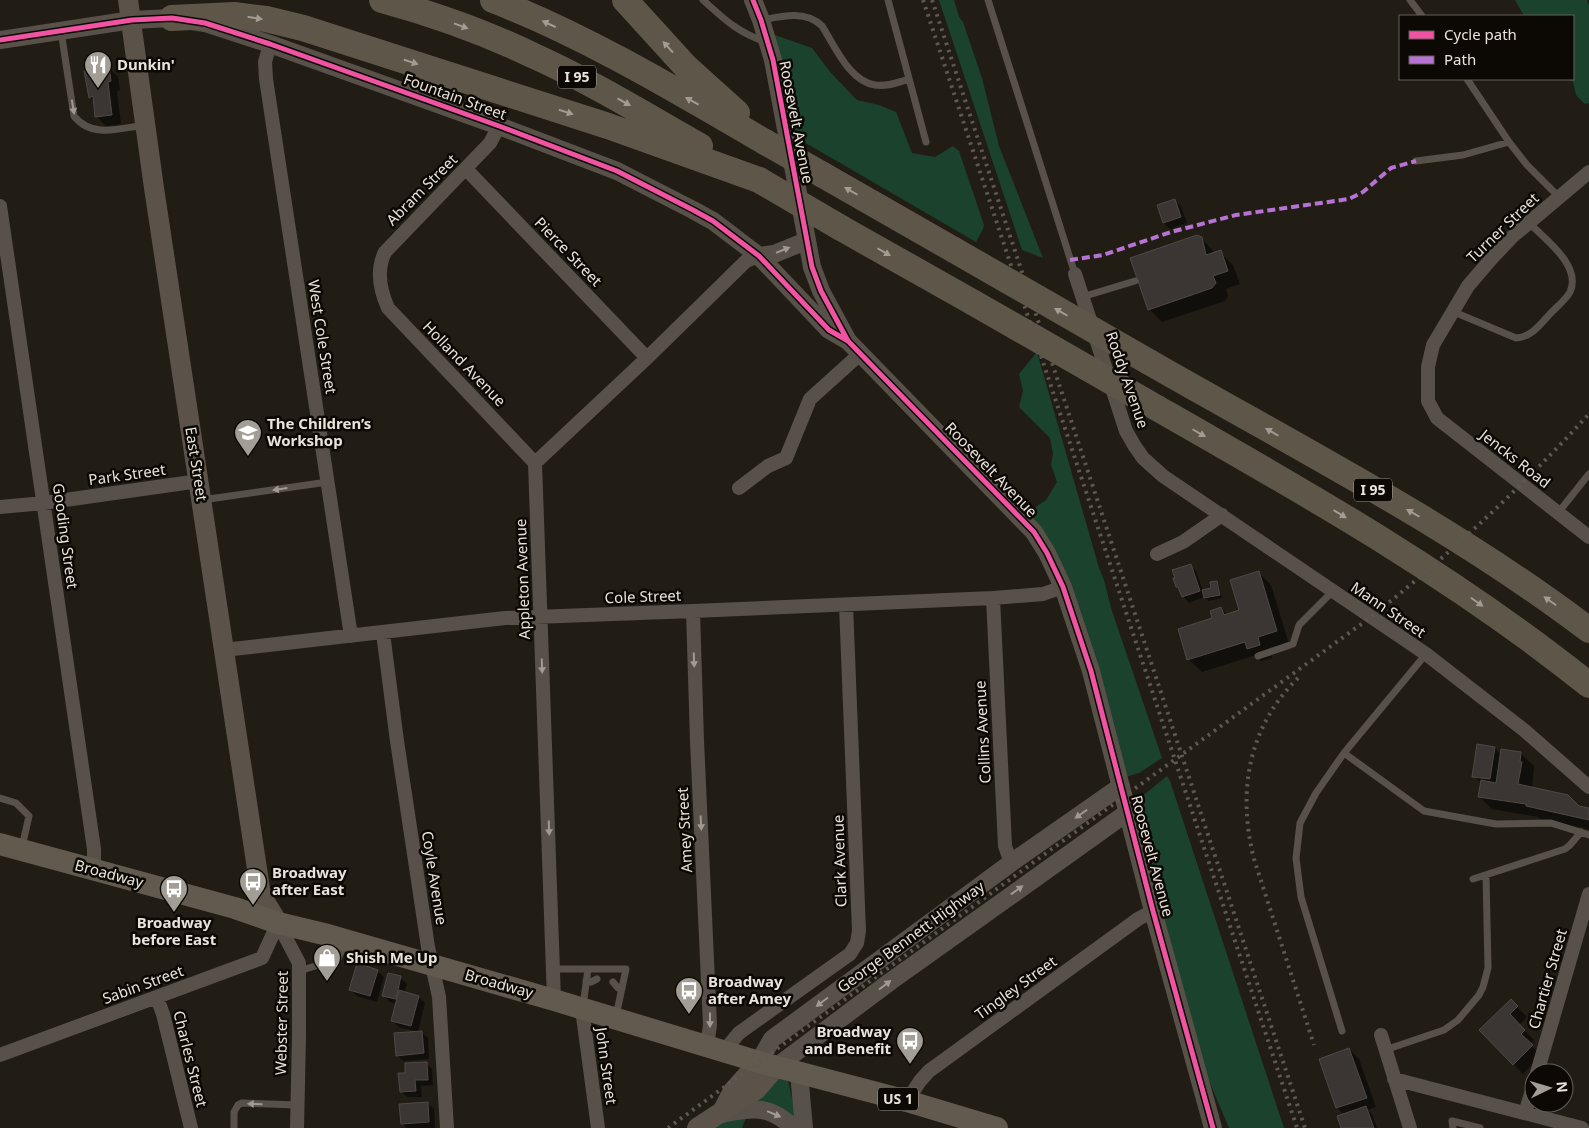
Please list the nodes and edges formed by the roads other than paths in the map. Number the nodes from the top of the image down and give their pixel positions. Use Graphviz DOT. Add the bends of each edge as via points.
graph roads {
  1 [pos="128,0"];
  2 [pos="382,0"];
  3 [pos="493,0"];
  4 [pos="625,0"];
  5 [pos="702,0"];
  6 [pos="754,0"];
  7 [pos="888,0"];
  8 [pos="988,0"];
  9 [pos="1410,0"];
  10 [pos="1421,15"];
  11 [pos="172,18"];
  12 [pos="132,20"];
  13 [pos="762,20"];
  14 [pos="61,31"];
  15 [pos="0,40"];
  16 [pos="768,42"];
  17 [pos="270,44"];
  18 [pos="909,79"];
  19 [pos="1468,80"];
  20 [pos="145,124"];
  21 [pos="499,126"];
  22 [pos="765,142"];
  23 [pos="926,142"];
  24 [pos="1509,142"];
  25 [pos="1416,161"];
  26 [pos="466,169"];
  27 [pos="1589,172"];
  28 [pos="759,180"];
  29 [pos="1559,197"];
  30 [pos="0,206"];
  31 [pos="1529,223"];
  32 [pos="806,241"];
  33 [pos="760,256"];
  34 [pos="1075,274"];
  35 [pos="380,281"];
  36 [pos="1135,281"];
  37 [pos="1082,297"];
  38 [pos="1454,312"];
  39 [pos="854,347"];
  40 [pos="647,358"];
  41 [pos="1428,401"];
  42 [pos="535,462"];
  43 [pos="1589,474"];
  44 [pos="328,482"];
  45 [pos="739,488"];
  46 [pos="200,491"];
  47 [pos="44,503"];
  48 [pos="0,507"];
  49 [pos="1558,514"];
  50 [pos="1222,516"];
  51 [pos="1589,537"];
  52 [pos="1157,554"];
  53 [pos="1062,587"];
  54 [pos="1332,592"];
  55 [pos="993,598"];
  56 [pos="846,605"];
  57 [pos="693,612"];
  58 [pos="540,617"];
  59 [pos="1589,630"];
  60 [pos="383,632"];
  61 [pos="352,636"];
  62 [pos="224,650"];
  63 [pos="1426,654"];
  64 [pos="1258,656"];
  65 [pos="1589,685"];
  66 [pos="1344,753"];
  67 [pos="1120,786"];
  68 [pos="1589,787"];
  69 [pos="0,798"];
  70 [pos="1128,812"];
  71 [pos="1581,832"];
  72 [pos="1589,835"];
  73 [pos="11,847"];
  74 [pos="1011,863"];
  75 [pos="94,870"];
  76 [pos="1486,874"];
  77 [pos="1473,879"];
  78 [pos="1589,894"];
  79 [pos="1154,911"];
  80 [pos="278,924"];
  81 [pos="346,941"];
  82 [pos="431,965"];
  83 [pos="554,969"];
  84 [pos="588,969"];
  85 [pos="299,971"];
  86 [pos="157,998"];
  87 [pos="554,1000"];
  88 [pos="582,1008"];
  89 [pos="616,1019"];
  90 [pos="1342,1031"];
  91 [pos="1381,1035"];
  92 [pos="716,1049"];
  93 [pos="1385,1050"];
  94 [pos="0,1055"];
  95 [pos="1540,1063"];
  96 [pos="768,1065"];
  97 [pos="799,1073"];
  98 [pos="1394,1079"];
  99 [pos="907,1101"];
  100 [pos="297,1105"];
  101 [pos="719,1113"];
  102 [pos="1524,1113"];
  103 [pos="1525,1113"];
  104 [pos="964,1124"];
  105 [pos="191,1128"];
  106 [pos="234,1128"];
  107 [pos="297,1128"];
  108 [pos="447,1128"];
  109 [pos="598,1128"];
  110 [pos="697,1128"];
  111 [pos="793,1128"];
  112 [pos="804,1128"];
  113 [pos="997,1128"];
  114 [pos="1213,1128"];
  115 [pos="1410,1128"];
  116 [pos="1453,1128"];
  117 [pos="1480,1128"];
  118 [pos="1582,1128"];
  1 -- 12 [label="main road, East Street"];
  2 -- 28 [label="highway, I 95, one-way" via="456,23 541,58"];
  22 -- 3 [label="highway, I 95, one-way" via="588,44"];
  22 -- 4 [label="highway, one-way" via="728,103 686,67"];
  5 -- 16 [label="lane" via="748,36"];
  6 -- 13 [label="street, Roosevelt Avenue"];
  7 -- 18 [label="lane"];
  8 -- 34 [label="lane"];
  9 -- 10 [label="lane"];
  11 -- 12 [label="street, Fountain Street"];
  11 -- 17 [label="street, Fountain Street" via="206,24"];
  11 -- 28 [label="highway, one-way" via="234,15 303,28 615,128"];
  12 -- 14 [label="street, Fountain Street"];
  12 -- 20 [label="main road, East Street"];
  13 -- 16 [label="street, Roosevelt Avenue"];
  13 -- 18 [label="lane" via="793,15 810,18 822,26 848,67 860,79 876,85"];
  14 -- 15 [label="street, Fountain Street"];
  14 -- 20 [label="lane, one-way" via="74,116 80,124 105,131"];
  16 -- 32 [label="street, Roosevelt Avenue"];
  17 -- 21 [label="street, Fountain Street"];
  17 -- 44 [label="street, West Cole Street" via="266,53 266,78"];
  18 -- 23 [label="lane"];
  19 -- 24 [label="lane"];
  20 -- 46 [label="main road, East Street"];
  21 -- 26 [label="street, Abram Street" via="490,143"];
  21 -- 33 [label="street, Fountain Street" via="618,171 700,214"];
  59 -- 22 [label="highway, I 95, one-way, bridge" via="1419,516"];
  24 -- 25 [label="lane" via="1470,154"];
  24 -- 29 [label="lane"];
  26 -- 35 [label="street, Abram Street" via="385,252 380,262"];
  26 -- 40 [label="street, Pierce Street"];
  27 -- 29 [label="street, Turner Street"];
  28 -- 65 [label="highway, I 95, one-way, bridge" via="1320,501 1490,610"];
  29 -- 31 [label="street, Turner Street"];
  30 -- 47 [label="street, Gooding Street"];
  31 -- 38 [label="street, Turner Street" via="1468,286"];
  31 -- 38 [label="lane" via="1565,260 1572,272 1573,283 1569,293 1524,338 1516,338"];
  33 -- 32 [label="street, one-way"];
  32 -- 39 [label="street, Roosevelt Avenue" via="821,291"];
  33 -- 39 [label="street, Fountain Street" via="829,330"];
  33 -- 40 [label="street" via="746,261"];
  34 -- 37 [label="street, Roddy Avenue"];
  35 -- 42 [label="street, Holland Avenue" via="388,308"];
  36 -- 37 [label="lane"];
  37 -- 50 [label="street, Roddy Avenue" via="1120,414 1134,445 1156,471"];
  38 -- 41 [label="street, Turner Street" via="1433,345 1428,367"];
  39 -- 45 [label="street" via="810,399 786,458 768,466"];
  39 -- 53 [label="street, Roosevelt Avenue" via="1026,523 1047,553"];
  40 -- 42 [label="street"];
  41 -- 49 [label="street, Jencks Road" via="1437,418"];
  42 -- 58 [label="street, Appleton Avenue"];
  43 -- 49 [label="lane"];
  44 -- 46 [label="lane, one-way"];
  44 -- 61 [label="street, West Cole Street"];
  46 -- 47 [label="street, Park Street"];
  46 -- 62 [label="main road, East Street"];
  47 -- 48 [label="street, Park Street"];
  47 -- 75 [label="street, Gooding Street" via="94,849"];
  49 -- 51 [label="street, Jencks Road"];
  50 -- 52 [label="street" via="1183,542"];
  50 -- 54 [label="street, Mann Street"];
  53 -- 55 [label="street, Cole Street" via="1043,594"];
  53 -- 67 [label="street, Roosevelt Avenue" via="1091,670"];
  54 -- 63 [label="street, Mann Street"];
  54 -- 64 [label="lane" via="1299,625 1293,644"];
  55 -- 56 [label="street, Cole Street"];
  55 -- 74 [label="street, Collins Avenue" via="1005,846"];
  56 -- 57 [label="street, Cole Street"];
  56 -- 92 [label="street, Clark Avenue" via="858,943 850,954"];
  57 -- 58 [label="street, Cole Street"];
  57 -- 92 [label="street, Amey Street, one-way" via="710,1025"];
  58 -- 60 [label="street, Cole Street"];
  58 -- 83 [label="street, Appleton Avenue, one-way"];
  60 -- 61 [label="street, Cole Street"];
  60 -- 82 [label="street, Coyle Avenue"];
  61 -- 62 [label="street, Cole Street"];
  62 -- 80 [label="main road, East Street" via="262,895"];
  63 -- 66 [label="lane"];
  63 -- 68 [label="street, Mann Street" via="1524,730"];
  66 -- 71 [label="lane" via="1424,812 1503,824 1551,823"];
  66 -- 90 [label="lane" via="1300,823 1296,858 1305,915"];
  67 -- 70 [label="street, Roosevelt Avenue"];
  67 -- 74 [label="street, George Bennett Highway, one-way"];
  69 -- 73 [label="lane" via="16,803 29,816"];
  70 -- 79 [label="street, Roosevelt Avenue"];
  96 -- 70 [label="street, George Bennett Highway, one-way"];
  71 -- 72 [label="lane"];
  71 -- 76 [label="lane" via="1565,849"];
  73 -- 75 [label="main road, Broadway / US 1"];
  74 -- 96 [label="street, George Bennett Highway, one-way" via="772,1040"];
  75 -- 80 [label="main road, Broadway / US 1" via="237,909"];
  76 -- 77 [label="lane"];
  76 -- 93 [label="lane" via="1488,968 1479,995 1458,1020 1444,1030"];
  78 -- 95 [label="street, Chartier Street"];
  79 -- 99 [label="street, Tingley Street" via="1138,919 929,1071"];
  79 -- 114 [label="street, Roosevelt Avenue"];
  80 -- 81 [label="main road, Broadway / US 1"];
  80 -- 85 [label="street, Webster Street" via="299,962"];
  80 -- 86 [label="street, Sabin Street" via="262,958"];
  81 -- 82 [label="main road, Broadway / US 1"];
  81 -- 85 [label="lane" via="338,959"];
  82 -- 87 [label="main road, Broadway / US 1"];
  82 -- 108 [label="street, Coyle Avenue" via="439,997"];
  83 -- 84 [label="lane"];
  83 -- 87 [label="street, Appleton Avenue"];
  84 -- 88 [label="lane" via="593,982"];
  84 -- 89 [label="lane" via="626,969 616,988"];
  85 -- 100 [label="street, Webster Street"];
  86 -- 94 [label="street, Sabin Street"];
  86 -- 105 [label="street, Charles Street"];
  87 -- 88 [label="main road, Broadway / US 1"];
  88 -- 89 [label="main road, Broadway / US 1"];
  88 -- 109 [label="street, John Street"];
  89 -- 92 [label="main road, Broadway / US 1"];
  91 -- 93 [label="street"];
  92 -- 96 [label="main road, Broadway / US 1"];
  93 -- 98 [label="street"];
  96 -- 97 [label="main road, Broadway / US 1"];
  96 -- 101 [label="main road, George Bennett Highway" via="733,1091"];
  97 -- 99 [label="main road, Broadway / US 1"];
  97 -- 112 [label="street"];
  98 -- 102 [label="street"];
  98 -- 115 [label="street"];
  99 -- 104 [label="main road, Broadway / US 1"];
  100 -- 106 [label="lane, one-way" via="238,1105 234,1112"];
  100 -- 107 [label="street, Webster Street"];
  101 -- 110 [label="main road, George Bennett Highway"];
  101 -- 111 [label="street, one-way" via="761,1109 776,1113"];
  103 -- 118 [label="street"];
  104 -- 113 [label="main road, Broadway / US 1"];
  116 -- 117 [label="lane" via="1452,1121"];
}
